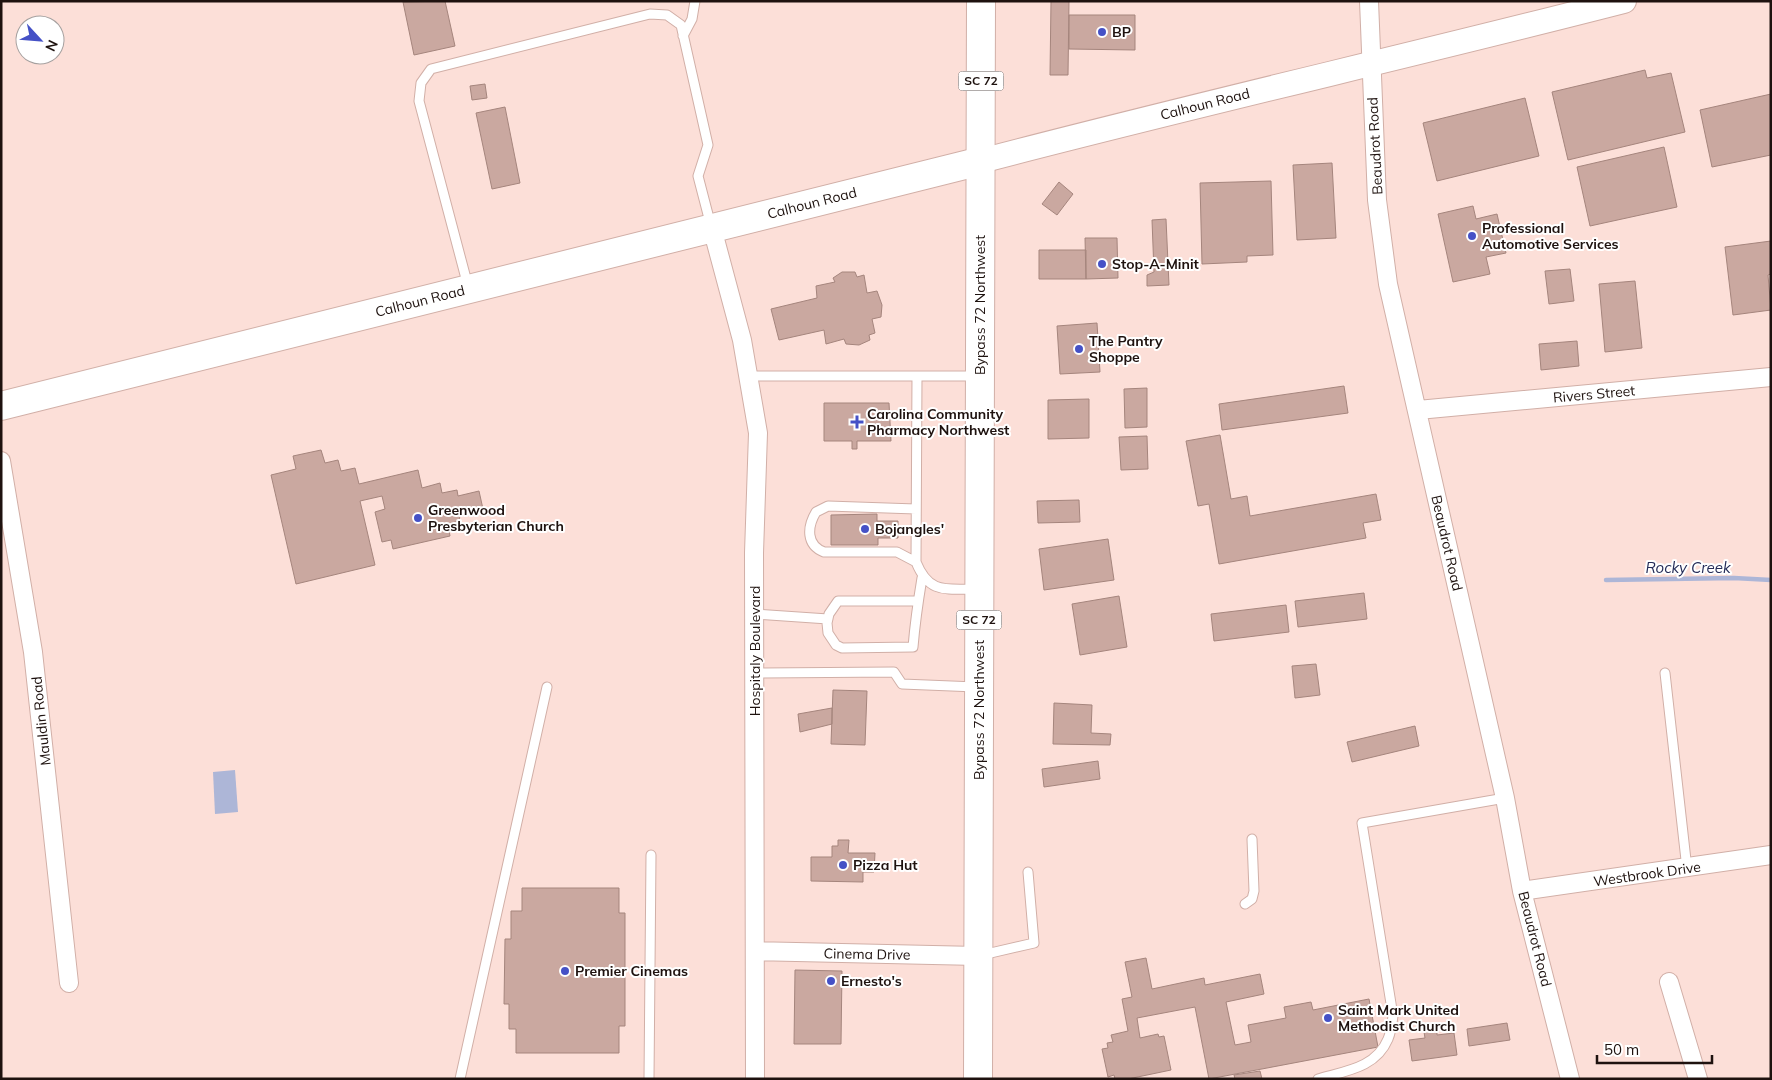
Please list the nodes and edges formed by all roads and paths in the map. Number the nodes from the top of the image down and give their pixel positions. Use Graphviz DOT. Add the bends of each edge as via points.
graph roads {
  1 [pos="695,1"];
  2 [pos="980,1"];
  3 [pos="1369,1"];
  4 [pos="1624,1"];
  5 [pos="684,36"];
  6 [pos="1371,66"];
  7 [pos="980,161"];
  8 [pos="712,228"];
  9 [pos="469,289"];
  10 [pos="749,376"];
  11 [pos="917,376"];
  12 [pos="980,376"];
  13 [pos="1771,377"];
  14 [pos="1,406"];
  15 [pos="1418,410"];
  16 [pos="1,461"];
  17 [pos="916,509"];
  18 [pos="916,562"];
  19 [pos="922,578"];
  20 [pos="979,589"];
  21 [pos="918,601"];
  22 [pos="755,614"];
  23 [pos="828,620"];
  24 [pos="1665,673"];
  25 [pos="754,674"];
  26 [pos="547,687"];
  27 [pos="978,687"];
  28 [pos="1505,798"];
  29 [pos="1252,839"];
  30 [pos="651,855"];
  31 [pos="1771,855"];
  32 [pos="1687,869"];
  33 [pos="1028,872"];
  34 [pos="1522,891"];
  35 [pos="1245,904"];
  36 [pos="755,951"];
  37 [pos="978,956"];
  38 [pos="69,982"];
  39 [pos="1669,982"];
  40 [pos="460,1079"];
  41 [pos="649,1079"];
  42 [pos="754,1079"];
  43 [pos="978,1079"];
  44 [pos="1318,1079"];
  45 [pos="1570,1079"];
  46 [pos="1698,1079"];
  1 -- 5 [label="lane" via="692,19"];
  2 -- 7 [label="main road, SC 72"];
  3 -- 6 [label="street, Beaudrot Road"];
  4 -- 6 [label="main road, Calhoun Road"];
  5 -- 8 [label="lane" via="708,145 698,176"];
  5 -- 9 [label="lane" via="681,25 667,15 650,14 431,69 421,83 419,101"];
  6 -- 7 [label="main road, Calhoun Road" via="1215,100"];
  6 -- 15 [label="street, Beaudrot Road" via="1381,243"];
  7 -- 8 [label="main road, Calhoun Road"];
  7 -- 12 [label="main road, Bypass 72 Northwest / SC 72"];
  8 -- 9 [label="main road, Calhoun Road"];
  8 -- 10 [label="street, Hospitaly Boulevard"];
  9 -- 14 [label="main road, Calhoun Road"];
  10 -- 11 [label="lane"];
  10 -- 22 [label="street, Hospitaly Boulevard" via="758,433"];
  11 -- 12 [label="lane"];
  11 -- 17 [label="lane"];
  12 -- 20 [label="main road, Bypass 72 Northwest / SC 72"];
  13 -- 15 [label="street, Rivers Street"];
  15 -- 28 [label="street, Beaudrot Road"];
  16 -- 38 [label="street, Mauldin Road" via="33,652"];
  17 -- 18 [label="lane"];
  17 -- 18 [label="lane" via="828,506 816,512 810,526 812,542 824,552 897,552"];
  18 -- 19 [label="lane"];
  19 -- 20 [label="lane" via="941,587"];
  19 -- 21 [label="lane"];
  20 -- 27 [label="main road, Bypass 72 Northwest / SC 72"];
  21 -- 23 [label="lane" via="838,600"];
  21 -- 23 [label="lane" via="913,647 842,648 831,640"];
  22 -- 23 [label="lane"];
  22 -- 25 [label="street, Hospitaly Boulevard"];
  24 -- 32 [label="lane"];
  25 -- 27 [label="lane" via="894,672 902,684"];
  25 -- 36 [label="street, Hospitaly Boulevard"];
  26 -- 40 [label="lane"];
  27 -- 37 [label="main road, Bypass 72 Northwest / SC 72"];
  28 -- 34 [label="street, Beaudrot Road"];
  28 -- 44 [label="lane" via="1362,823 1394,1016 1389,1039 1380,1055 1364,1066"];
  29 -- 35 [label="lane" via="1253,895"];
  30 -- 41 [label="lane"];
  31 -- 32 [label="street, Westbrook Drive"];
  32 -- 34 [label="street, Westbrook Drive"];
  33 -- 37 [label="lane" via="1034,943"];
  34 -- 45 [label="street, Beaudrot Road"];
  36 -- 37 [label="street, Cinema Drive"];
  36 -- 42 [label="street, Hospitaly Boulevard"];
  37 -- 43 [label="main road, Bypass 72 Northwest / SC 72"];
  39 -- 46 [label="street"];
}
